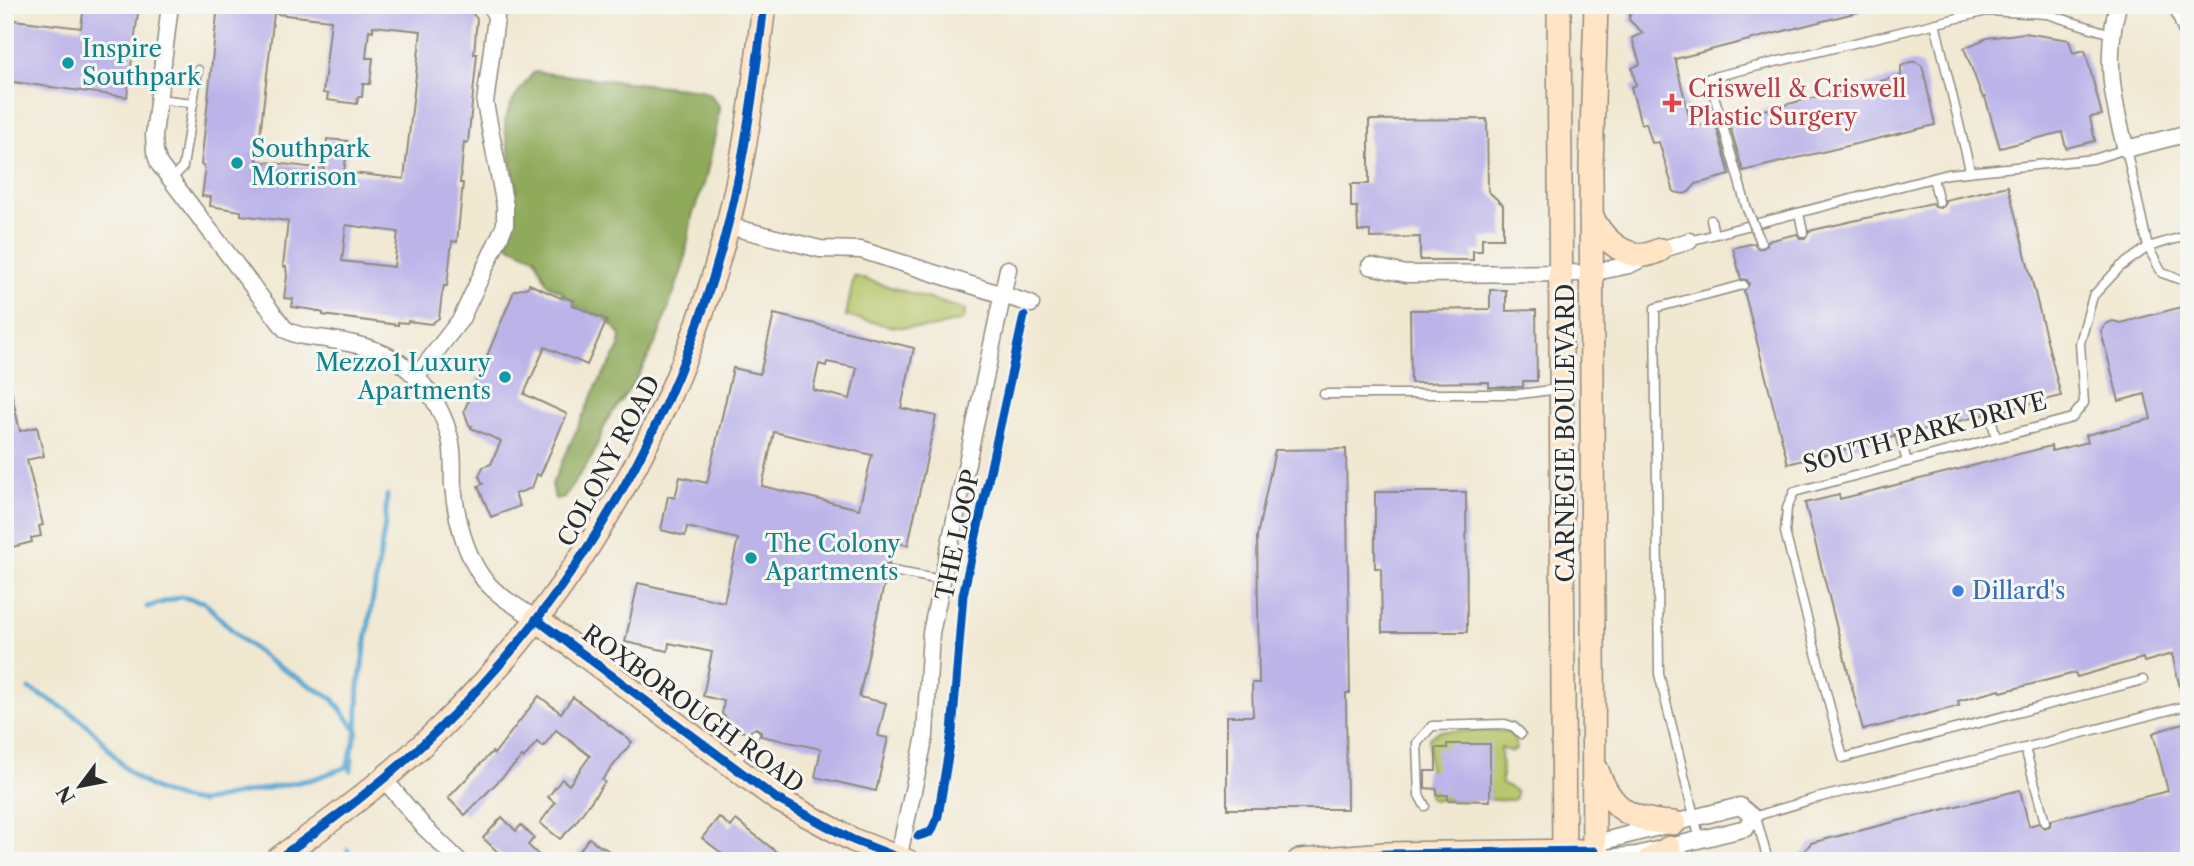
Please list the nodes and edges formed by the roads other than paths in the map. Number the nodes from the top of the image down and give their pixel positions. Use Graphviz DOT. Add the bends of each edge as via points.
graph roads {
  1 [pos="170,5"];
  2 [pos="764,5"];
  3 [pos="1559,5"];
  4 [pos="1596,5"];
  5 [pos="2118,5"];
  6 [pos="2176,5"];
  7 [pos="497,10"];
  8 [pos="1935,23"];
  9 [pos="2111,34"];
  10 [pos="2189,38"];
  11 [pos="198,70"];
  12 [pos="158,99"];
  13 [pos="193,103"];
  14 [pos="2189,133"];
  15 [pos="2126,149"];
  16 [pos="1970,170"];
  17 [pos="1934,178"];
  18 [pos="171,180"];
  19 [pos="1939,202"];
  20 [pos="1799,213"];
  21 [pos="1591,214"];
  22 [pos="1711,220"];
  23 [pos="728,226"];
  24 [pos="1803,232"];
  25 [pos="1714,234"];
  26 [pos="2189,235"];
  27 [pos="1689,241"];
  28 [pos="1760,242"];
  29 [pos="2148,247"];
  30 [pos="1660,250"];
  31 [pos="1370,266"];
  32 [pos="1008,269"];
  33 [pos="1591,273"];
  34 [pos="1561,274"];
  35 [pos="2185,281"];
  36 [pos="1743,285"];
  37 [pos="1002,296"];
  38 [pos="1031,304"];
  39 [pos="416,377"];
  40 [pos="1562,389"];
  41 [pos="1324,394"];
  42 [pos="1990,413"];
  43 [pos="1900,436"];
  44 [pos="1996,438"];
  45 [pos="1907,462"];
  46 [pos="887,570"];
  47 [pos="942,580"];
  48 [pos="536,619"];
  49 [pos="2143,680"];
  50 [pos="2185,706"];
  51 [pos="755,734"];
  52 [pos="1521,734"];
  53 [pos="2025,748"];
  54 [pos="1594,757"];
  55 [pos="733,767"];
  56 [pos="384,779"];
  57 [pos="1424,806"];
  58 [pos="1755,817"];
  59 [pos="1684,820"];
  60 [pos="2045,822"];
  61 [pos="1700,840"];
  62 [pos="1669,848"];
  63 [pos="1564,856"];
  64 [pos="1594,856"];
  65 [pos="1374,858"];
  66 [pos="893,859"];
  67 [pos="1767,859"];
  68 [pos="275,861"];
  69 [pos="459,861"];
  70 [pos="1299,861"];
  71 [pos="1648,861"];
  72 [pos="1756,861"];
  1 -- 12 [label="street"];
  2 -- 23 [label="street, COLONY ROAD" via="755,85"];
  3 -- 34 [label="street, CARNEGIE BOULEVARD"];
  4 -- 21 [label="street, CARNEGIE BOULEVARD"];
  5 -- 9 [label="street"];
  6 -- 10 [label="street"];
  7 -- 39 [label="street" via="485,103 505,225 461,319"];
  8 -- 9 [label="lane" via="1987,11 2047,14"];
  8 -- 16 [label="lane"];
  8 -- 28 [label="lane, bridge" via="1709,78"];
  9 -- 15 [label="street" via="2110,67"];
  11 -- 13 [label="lane"];
  12 -- 13 [label="lane"];
  12 -- 18 [label="street" via="155,152"];
  13 -- 18 [label="lane" via="183,167"];
  14 -- 15 [label="street"];
  15 -- 16 [label="lane" via="2094,159"];
  15 -- 29 [label="lane"];
  16 -- 17 [label="lane"];
  17 -- 19 [label="lane"];
  17 -- 20 [label="lane"];
  18 -- 39 [label="street" via="285,329 296,335 364,345 387,355"];
  20 -- 24 [label="lane"];
  20 -- 25 [label="lane"];
  21 -- 30 [label="street" via="1598,229 1619,247 1645,255"];
  21 -- 33 [label="street, CARNEGIE BOULEVARD"];
  22 -- 25 [label="lane"];
  23 -- 37 [label="street" via="820,250 861,250"];
  23 -- 48 [label="street, COLONY ROAD" via="676,379 647,441 596,534"];
  25 -- 27 [label="lane"];
  26 -- 29 [label="lane, SOUTH PARK DRIVE"];
  27 -- 30 [label="street"];
  29 -- 35 [label="lane" via="2162,273"];
  29 -- 44 [label="lane, SOUTH PARK DRIVE" via="2120,267 2094,296 2080,343 2084,403 2072,418"];
  30 -- 33 [label="street" via="1629,265"];
  31 -- 34 [label="street" via="1406,274"];
  32 -- 37 [label="street"];
  33 -- 34 [label="street"];
  33 -- 54 [label="street, CARNEGIE BOULEVARD"];
  34 -- 40 [label="street, CARNEGIE BOULEVARD"];
  36 -- 59 [label="lane" via="1655,308 1659,674"];
  37 -- 38 [label="street"];
  37 -- 47 [label="street"];
  39 -- 48 [label="street" via="438,407 450,437 458,517 476,568 508,601"];
  40 -- 41 [label="lane" via="1520,394"];
  40 -- 63 [label="street, CARNEGIE BOULEVARD"];
  42 -- 44 [label="lane"];
  43 -- 45 [label="lane"];
  44 -- 45 [label="lane, SOUTH PARK DRIVE"];
  45 -- 49 [label="lane, SOUTH PARK DRIVE" via="1794,492 1787,508 1785,532 1843,758"];
  46 -- 47 [label="lane"];
  47 -- 66 [label="street" via="931,633 925,736"];
  48 -- 55 [label="street, ROXBOROUGH ROAD"];
  48 -- 56 [label="street, COLONY ROAD" via="469,698"];
  50 -- 53 [label="lane"];
  51 -- 55 [label="lane"];
  52 -- 57 [label="lane" via="1505,724 1432,726 1417,743 1419,794"];
  53 -- 58 [label="lane"];
  53 -- 60 [label="lane"];
  54 -- 59 [label="street" via="1604,789 1623,811 1642,819"];
  54 -- 64 [label="street, CARNEGIE BOULEVARD"];
  55 -- 66 [label="street, ROXBOROUGH ROAD" via="777,799"];
  56 -- 68 [label="street, COLONY ROAD"];
  56 -- 69 [label="street"];
  58 -- 59 [label="street" via="1740,806"];
  58 -- 61 [label="street" via="1746,828"];
  58 -- 67 [label="lane"];
  59 -- 61 [label="lane"];
  59 -- 64 [label="street" via="1604,841"];
  61 -- 62 [label="street"];
  62 -- 64 [label="street" via="1612,858"];
  62 -- 71 [label="street"];
  63 -- 64 [label="street"];
  63 -- 65 [label="street"];
  65 -- 70 [label="street"];
  67 -- 72 [label="lane"];
}
